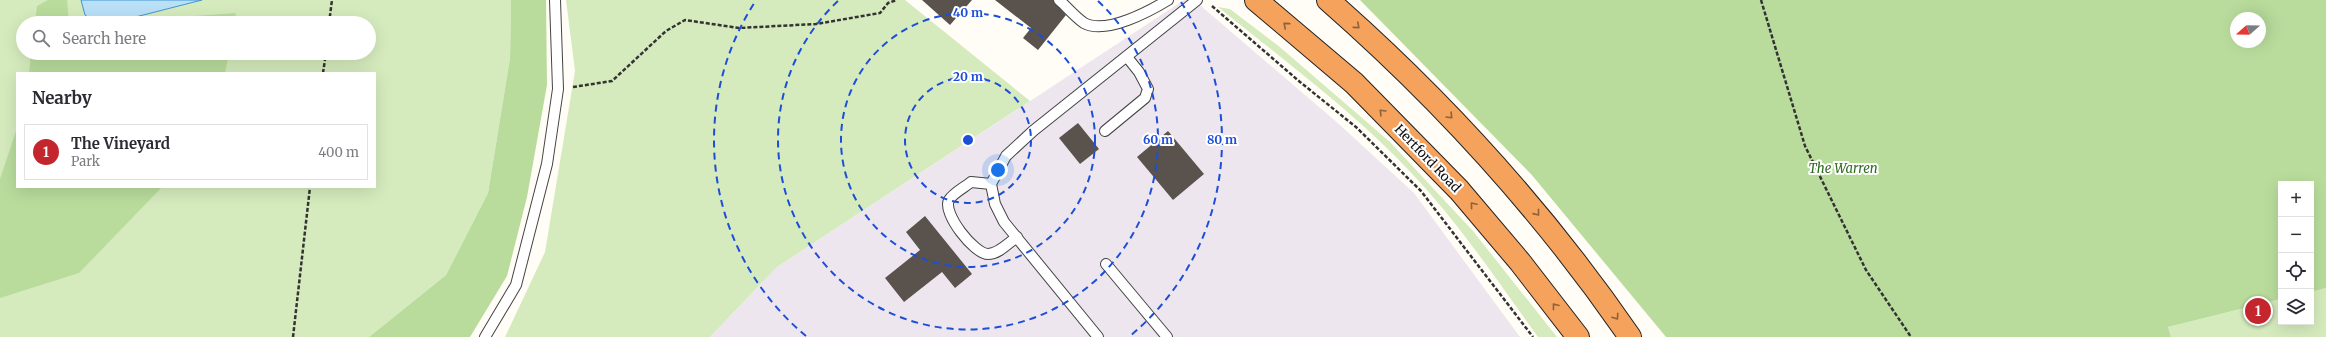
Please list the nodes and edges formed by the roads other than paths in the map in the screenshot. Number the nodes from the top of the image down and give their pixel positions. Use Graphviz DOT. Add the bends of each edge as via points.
graph roads {
  1 [pos="555,0"];
  2 [pos="1059,0"];
  3 [pos="1168,0"];
  4 [pos="1197,0"];
  5 [pos="1256,0"];
  6 [pos="1328,0"];
  7 [pos="1127,57"];
  8 [pos="1105,131"];
  9 [pos="990,184"];
  10 [pos="1017,237"];
  11 [pos="1106,264"];
  12 [pos="485,337"];
  13 [pos="1098,337"];
  14 [pos="1167,337"];
  15 [pos="1578,337"];
  16 [pos="1630,337"];
  1 -- 12 [label="lane" via="558,89 548,164 516,285"];
  2 -- 3 [label="lane" via="1085,23 1098,25 1117,23 1141,15"];
  4 -- 7 [label="lane"];
  15 -- 5 [label="highway, Hertford Road, one-way" via="1520,262 1459,190 1354,83"];
  6 -- 16 [label="highway, one-way" via="1386,51 1475,141 1590,279"];
  7 -- 8 [label="lane" via="1148,89 1145,98"];
  7 -- 9 [label="lane" via="1033,131 1006,156"];
  9 -- 10 [label="lane" via="995,204 1004,222"];
  9 -- 10 [label="lane" via="971,182 950,199 947,207 954,223 973,247 986,254 996,252"];
  10 -- 13 [label="lane"];
  11 -- 14 [label="lane"];
}
